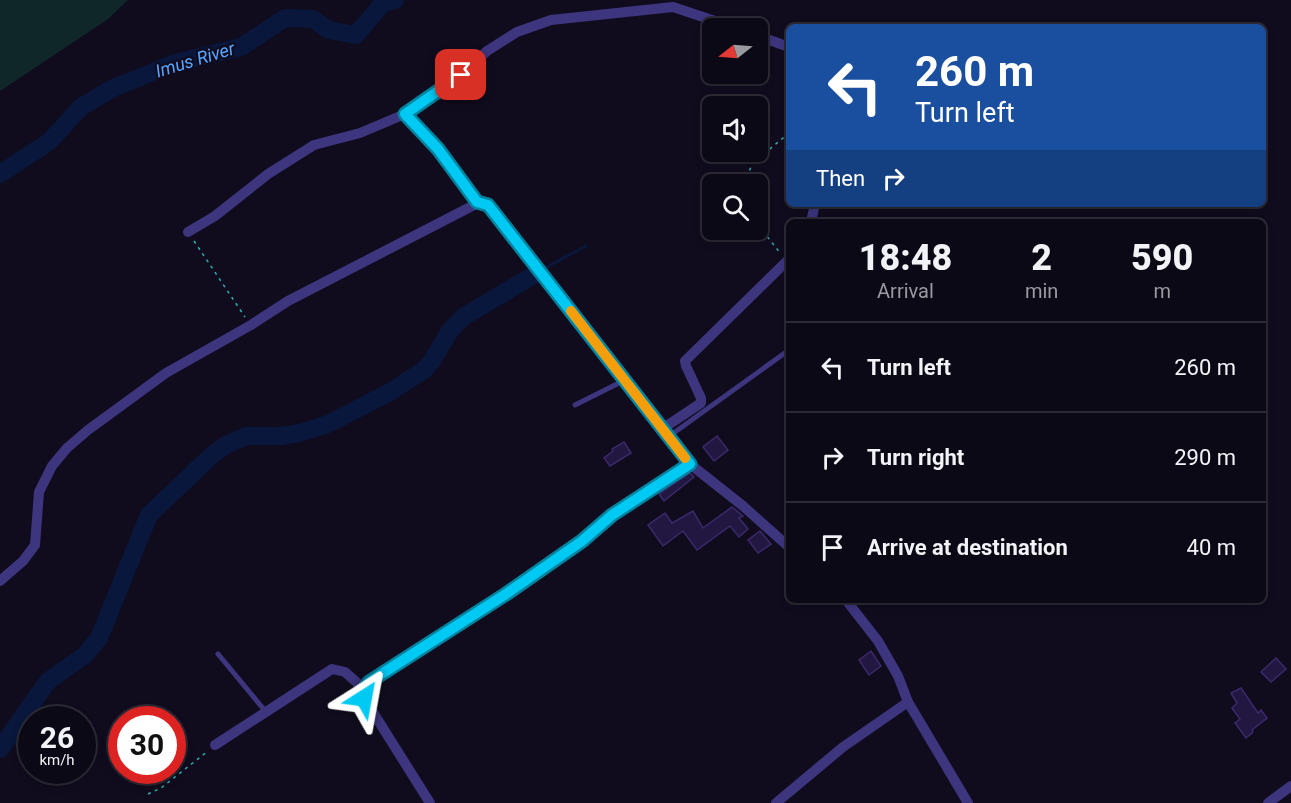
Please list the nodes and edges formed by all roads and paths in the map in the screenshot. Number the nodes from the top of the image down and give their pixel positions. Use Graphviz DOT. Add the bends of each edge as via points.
graph roads {
  1 [pos="707,18"];
  2 [pos="768,40"];
  3 [pos="786,46"];
  4 [pos="405,114"];
  5 [pos="786,136"];
  6 [pos="748,174"];
  7 [pos="477,202"];
  8 [pos="188,232"];
  9 [pos="768,237"];
  10 [pos="786,258"];
  11 [pos="786,262"];
  12 [pos="251,325"];
  13 [pos="786,352"];
  14 [pos="624,380"];
  15 [pos="575,405"];
  16 [pos="665,433"];
  17 [pos="690,464"];
  18 [pos="786,544"];
  19 [pos="0,581"];
  20 [pos="848,603"];
  21 [pos="218,654"];
  22 [pos="364,689"];
  23 [pos="908,702"];
  24 [pos="266,712"];
  25 [pos="215,745"];
  26 [pos="1291,786"];
  27 [pos="148,794"];
  28 [pos="430,803"];
  29 [pos="776,803"];
  30 [pos="968,803"];
  31 [pos="1268,803"];
  1 -- 4 [label="street" via="673,6 551,20 517,32 487,51 461,75"];
  2 -- 3 [label="street"];
  4 -- 7 [label="lane" via="438,149"];
  4 -- 8 [label="street" via="360,133 314,145"];
  5 -- 6 [label="path" via="753,163"];
  7 -- 12 [label="street" via="288,300"];
  7 -- 14 [label="street" via="488,205"];
  8 -- 12 [label="path"];
  9 -- 10 [label="path"];
  11 -- 16 [label="street" via="685,361 700,403"];
  12 -- 19 [label="street" via="166,373 67,448 41,486 35,545"];
  13 -- 16 [label="lane"];
  14 -- 15 [label="lane"];
  14 -- 16 [label="street"];
  16 -- 17 [label="street"];
  17 -- 18 [label="street"];
  17 -- 22 [label="street"];
  20 -- 23 [label="street" via="878,641"];
  21 -- 24 [label="lane"];
  22 -- 24 [label="street" via="345,672 332,669"];
  22 -- 28 [label="street" via="364,698"];
  23 -- 29 [label="street" via="843,747"];
  23 -- 30 [label="street"];
  24 -- 25 [label="street"];
  25 -- 27 [label="path"];
  26 -- 31 [label="street"];
}
